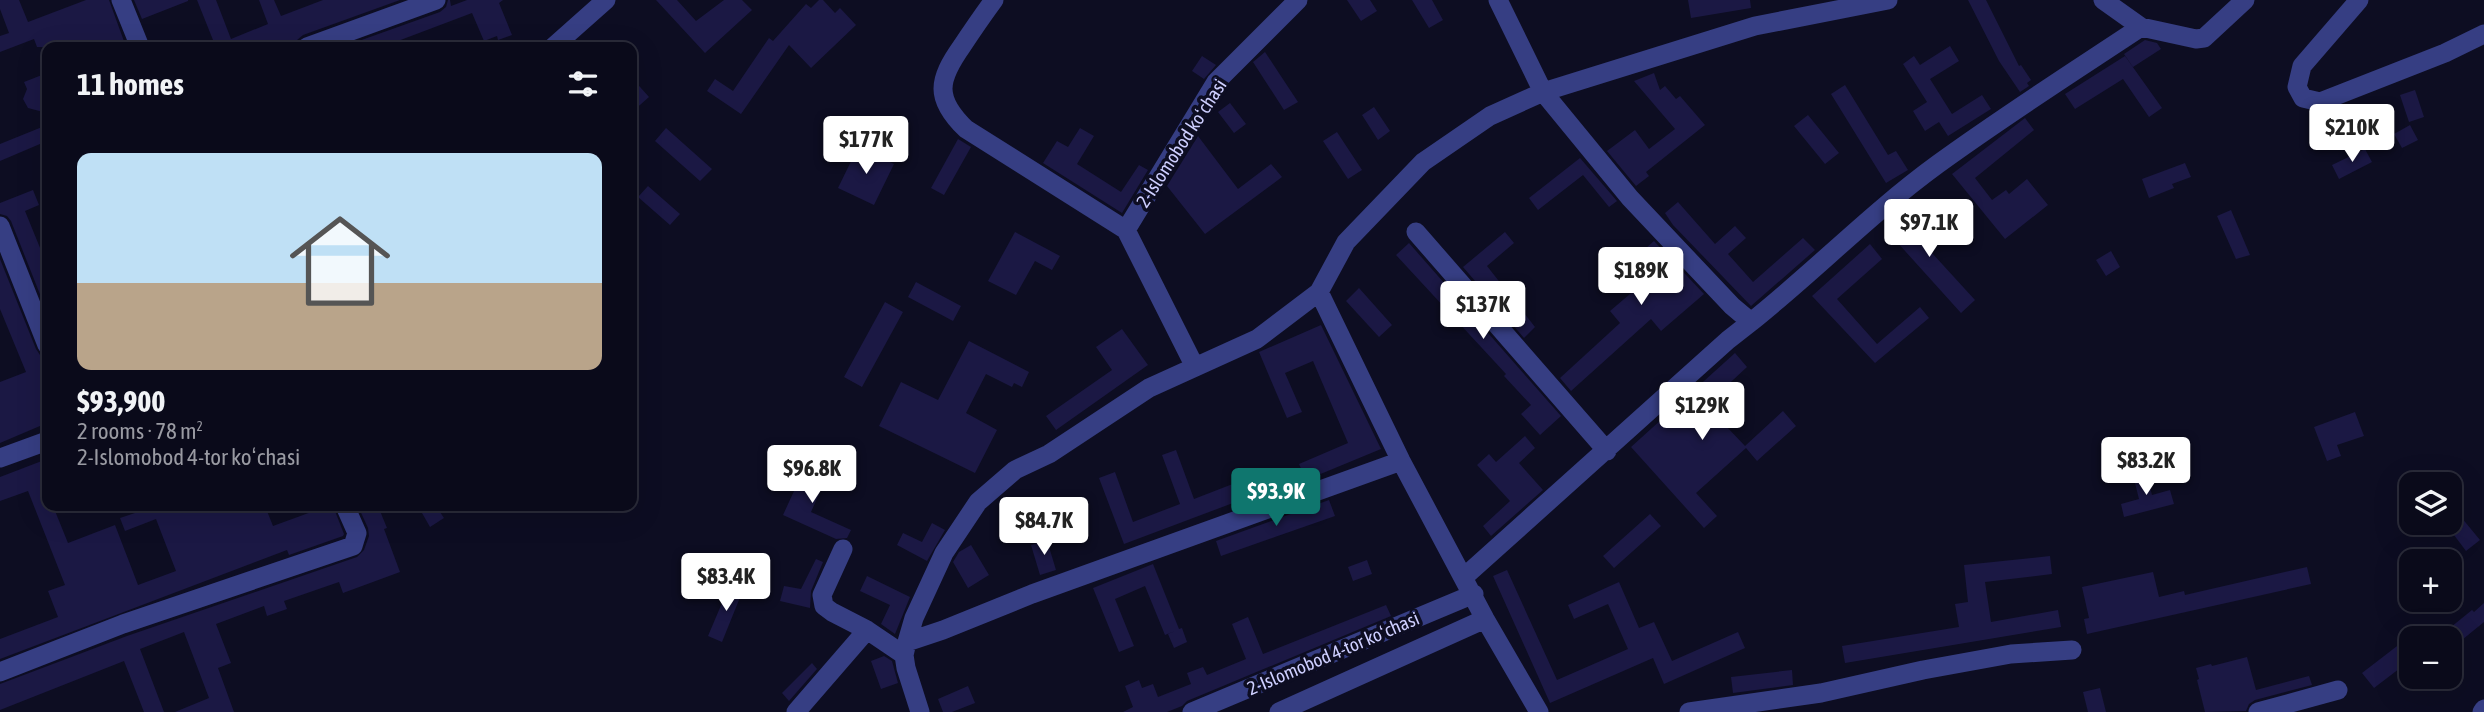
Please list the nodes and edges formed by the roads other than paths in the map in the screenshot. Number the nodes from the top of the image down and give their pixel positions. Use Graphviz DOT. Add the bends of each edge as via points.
graph roads {
  1 [pos="121,0"];
  2 [pos="436,0"];
  3 [pos="606,0"];
  4 [pos="994,0"];
  5 [pos="1298,0"];
  6 [pos="1498,0"];
  7 [pos="1888,0"];
  8 [pos="2103,0"];
  9 [pos="2245,0"];
  10 [pos="2359,0"];
  11 [pos="2141,27"];
  12 [pos="2484,34"];
  13 [pos="138,42"];
  14 [pos="321,42"];
  15 [pos="559,42"];
  16 [pos="1543,92"];
  17 [pos="0,226"];
  18 [pos="1126,230"];
  19 [pos="1416,232"];
  20 [pos="1319,292"];
  21 [pos="1751,322"];
  22 [pos="42,332"];
  23 [pos="1195,367"];
  24 [pos="42,443"];
  25 [pos="1607,451"];
  26 [pos="0,458"];
  27 [pos="1401,461"];
  28 [pos="347,511"];
  29 [pos="843,549"];
  30 [pos="1468,586"];
  31 [pos="1485,619"];
  32 [pos="867,629"];
  33 [pos="2072,650"];
  34 [pos="906,655"];
  35 [pos="0,672"];
  36 [pos="2339,690"];
  37 [pos="796,712"];
  38 [pos="920,712"];
  39 [pos="1192,712"];
  40 [pos="1279,712"];
  41 [pos="1539,712"];
  42 [pos="1689,712"];
  43 [pos="2259,712"];
  1 -- 13 [label="street"];
  2 -- 14 [label="street"];
  3 -- 15 [label="street"];
  4 -- 18 [label="street, 2-Islomobod koʻchasi" via="946,68 942,88 947,107 966,129"];
  5 -- 18 [label="street, 2-Islomobod koʻchasi" via="1216,82"];
  6 -- 16 [label="street"];
  7 -- 16 [label="street" via="1755,26"];
  8 -- 11 [label="street"];
  9 -- 11 [label="street" via="2204,38"];
  10 -- 12 [label="street" via="2302,66 2297,87 2303,98 2320,102"];
  11 -- 21 [label="street, 2-Islomobod 4-tor koʻchasi" via="1937,164"];
  16 -- 20 [label="street" via="1490,116 1423,162 1346,242"];
  16 -- 21 [label="street" via="1630,198"];
  17 -- 22 [label="street"];
  18 -- 23 [label="street, 2-Islomobod koʻchasi"];
  19 -- 25 [label="street"];
  20 -- 23 [label="street" via="1257,339"];
  20 -- 27 [label="street"];
  21 -- 25 [label="street, 2-Islomobod 4-tor koʻchasi"];
  23 -- 34 [label="street" via="1149,388 1049,454 1015,470 978,502 944,553 914,618"];
  24 -- 26 [label="street"];
  25 -- 30 [label="street, 2-Islomobod 4-tor koʻchasi"];
  27 -- 30 [label="street"];
  27 -- 34 [label="street" via="1032,594 943,630"];
  28 -- 35 [label="street" via="357,533 353,545 123,624"];
  29 -- 32 [label="street" via="822,595 824,606"];
  30 -- 31 [label="street"];
  30 -- 39 [label="street, 2-Islomobod 4-tor koʻchasi"];
  31 -- 40 [label="street, 2-Islomobod 4-tor koʻchasi"];
  31 -- 41 [label="street"];
  32 -- 34 [label="street"];
  32 -- 37 [label="street"];
  33 -- 42 [label="street" via="2011,654 1821,693"];
  34 -- 38 [label="street"];
  36 -- 43 [label="street"];
}
